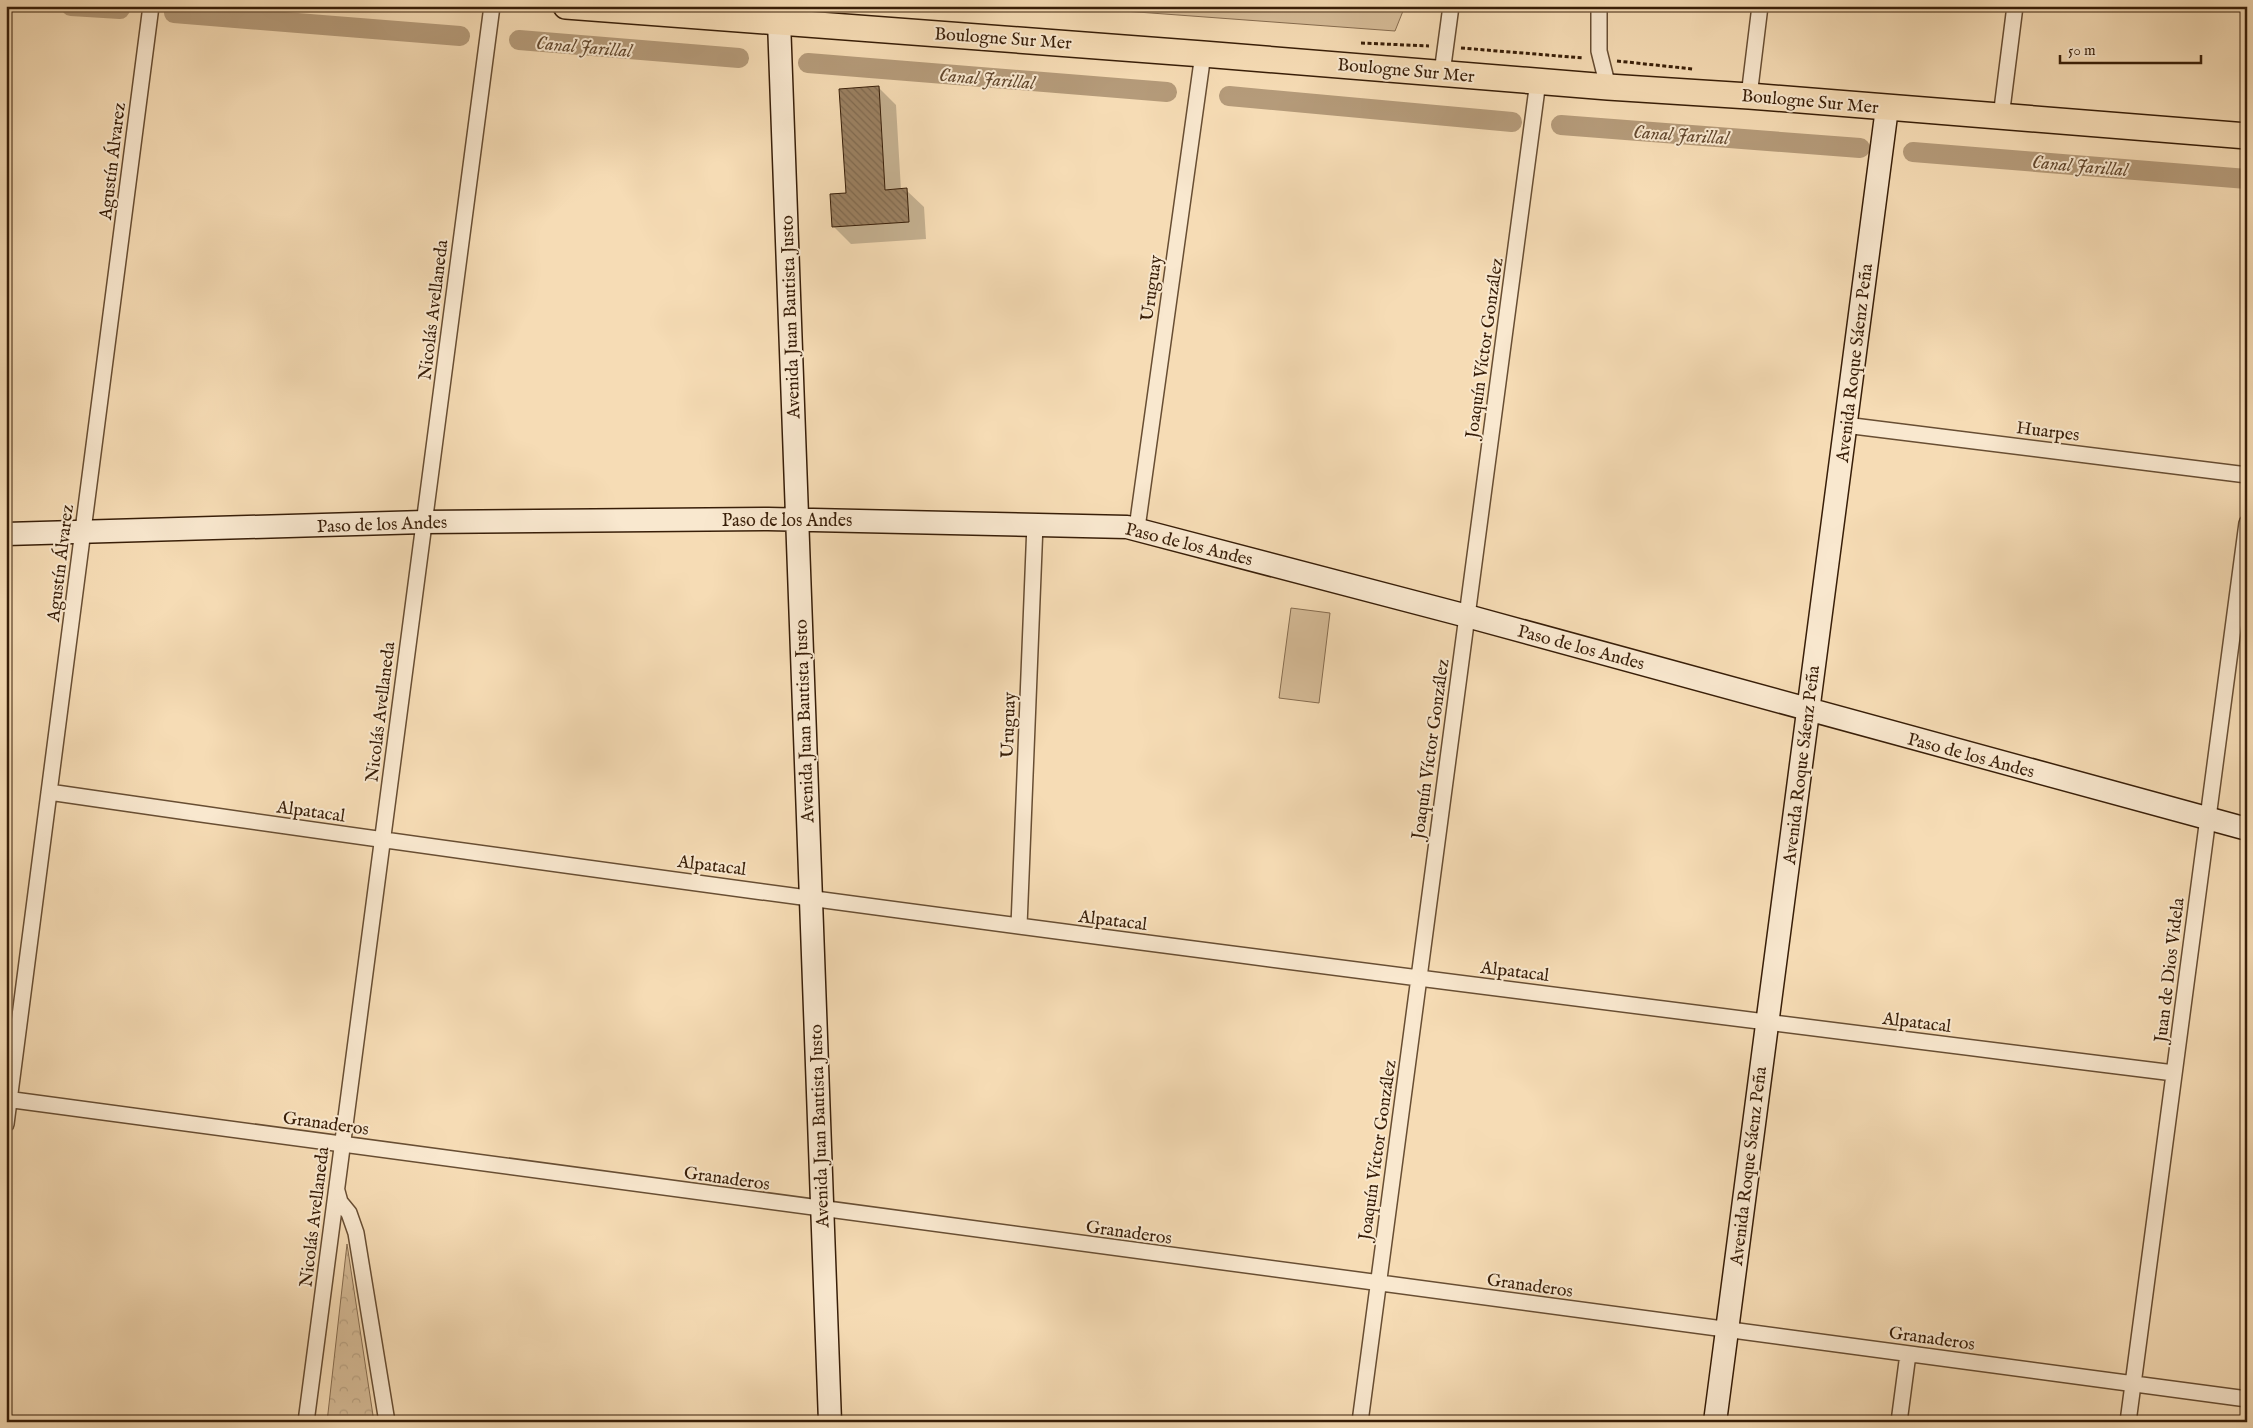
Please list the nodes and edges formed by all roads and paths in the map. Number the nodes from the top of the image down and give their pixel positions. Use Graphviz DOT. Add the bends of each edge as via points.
graph roads {
  1 [pos="151,6"];
  2 [pos="492,6"];
  3 [pos="568,6"];
  4 [pos="1450,6"];
  5 [pos="1599,6"];
  6 [pos="1760,6"];
  7 [pos="2015,6"];
  8 [pos="777,14"];
  9 [pos="1203,54"];
  10 [pos="1442,73"];
  11 [pos="1538,81"];
  12 [pos="1608,87"];
  13 [pos="1749,96"];
  14 [pos="1887,108"];
  15 [pos="2001,117"];
  16 [pos="2247,136"];
  17 [pos="1846,425"];
  18 [pos="2247,475"];
  19 [pos="797,519"];
  20 [pos="424,522"];
  21 [pos="2247,522"];
  22 [pos="1035,524"];
  23 [pos="1137,528"];
  24 [pos="83,533"];
  25 [pos="6,534"];
  26 [pos="1467,616"];
  27 [pos="1808,710"];
  28 [pos="49,792"];
  29 [pos="2208,819"];
  30 [pos="2247,829"];
  31 [pos="382,840"];
  32 [pos="811,896"];
  33 [pos="1018,926"];
  34 [pos="1419,978"];
  35 [pos="1767,1022"];
  36 [pos="2174,1073"];
  37 [pos="8,1099"];
  38 [pos="6,1124"];
  39 [pos="342,1144"];
  40 [pos="337,1188"];
  41 [pos="822,1209"];
  42 [pos="330,1236"];
  43 [pos="356,1236"];
  44 [pos="1378,1284"];
  45 [pos="1727,1331"];
  46 [pos="1908,1354"];
  47 [pos="2133,1384"];
  48 [pos="2247,1400"];
  49 [pos="306,1422"];
  50 [pos="387,1422"];
  51 [pos="830,1422"];
  52 [pos="1360,1422"];
  53 [pos="1715,1422"];
  54 [pos="1899,1422"];
  55 [pos="2128,1422"];
  1 -- 24 [label="street, Agustín Álvarez"];
  2 -- 20 [label="street, Nicolás Avellaneda"];
  3 -- 8 [label="main road, Boulogne Sur Mer"];
  4 -- 10 [label="street"];
  5 -- 12 [label="street" via="1599,51"];
  6 -- 13 [label="street"];
  7 -- 15 [label="street"];
  8 -- 9 [label="main road, Boulogne Sur Mer"];
  8 -- 19 [label="street, Avenida Juan Bautista Justo"];
  9 -- 10 [label="main road, Boulogne Sur Mer"];
  9 -- 23 [label="street, Uruguay"];
  10 -- 11 [label="main road, Boulogne Sur Mer"];
  11 -- 12 [label="main road, Boulogne Sur Mer"];
  11 -- 26 [label="street, Joaquín Víctor González"];
  12 -- 13 [label="main road, Boulogne Sur Mer"];
  13 -- 14 [label="main road, Boulogne Sur Mer"];
  14 -- 15 [label="main road, Boulogne Sur Mer"];
  14 -- 17 [label="street, Avenida Roque Sáenz Peña"];
  15 -- 16 [label="main road, Boulogne Sur Mer"];
  17 -- 18 [label="street, Huarpes"];
  17 -- 27 [label="street, Avenida Roque Sáenz Peña"];
  19 -- 20 [label="street, Paso de los Andes"];
  19 -- 22 [label="street, Paso de los Andes"];
  19 -- 32 [label="street, Avenida Juan Bautista Justo"];
  20 -- 24 [label="street, Paso de los Andes"];
  20 -- 31 [label="street, Nicolás Avellaneda"];
  21 -- 29 [label="street, Juan de Dios Videla"];
  22 -- 23 [label="street, Paso de los Andes"];
  22 -- 33 [label="street, Uruguay"];
  23 -- 26 [label="street, Paso de los Andes"];
  24 -- 25 [label="street, Paso de los Andes"];
  24 -- 28 [label="street, Agustín Álvarez"];
  26 -- 27 [label="street, Paso de los Andes"];
  26 -- 34 [label="street, Joaquín Víctor González"];
  27 -- 29 [label="street, Paso de los Andes"];
  27 -- 35 [label="street, Avenida Roque Sáenz Peña"];
  28 -- 31 [label="street, Alpatacal"];
  28 -- 37 [label="street, Agustín Álvarez"];
  29 -- 30 [label="street, Paso de los Andes"];
  29 -- 36 [label="street, Juan de Dios Videla"];
  31 -- 32 [label="street, Alpatacal"];
  31 -- 39 [label="street, Nicolás Avellaneda"];
  32 -- 33 [label="street, Alpatacal"];
  32 -- 41 [label="street, Avenida Juan Bautista Justo"];
  33 -- 34 [label="street, Alpatacal"];
  34 -- 35 [label="street, Alpatacal"];
  34 -- 44 [label="street, Joaquín Víctor González"];
  35 -- 36 [label="street, Alpatacal"];
  35 -- 45 [label="street, Avenida Roque Sáenz Peña"];
  36 -- 47 [label="street, Juan de Dios Videla"];
  37 -- 38 [label="street, Agustín Álvarez"];
  37 -- 39 [label="street, Granaderos"];
  39 -- 40 [label="street, Nicolás Avellaneda"];
  39 -- 41 [label="street, Granaderos"];
  40 -- 42 [label="street, Nicolás Avellaneda"];
  40 -- 43 [label="street"];
  41 -- 44 [label="street, Granaderos"];
  41 -- 51 [label="street, Avenida Juan Bautista Justo"];
  42 -- 43 [label="street" via="336,1225 342,1223 350,1226"];
  42 -- 49 [label="street, Nicolás Avellaneda"];
  43 -- 50 [label="street"];
  44 -- 45 [label="street, Granaderos"];
  44 -- 52 [label="street, Joaquín Víctor González"];
  45 -- 46 [label="street, Granaderos"];
  45 -- 53 [label="street, Avenida Roque Sáenz Peña"];
  46 -- 47 [label="street, Granaderos"];
  46 -- 54 [label="street"];
  47 -- 48 [label="street, Granaderos"];
  47 -- 55 [label="street, Juan de Dios Videla"];
}
